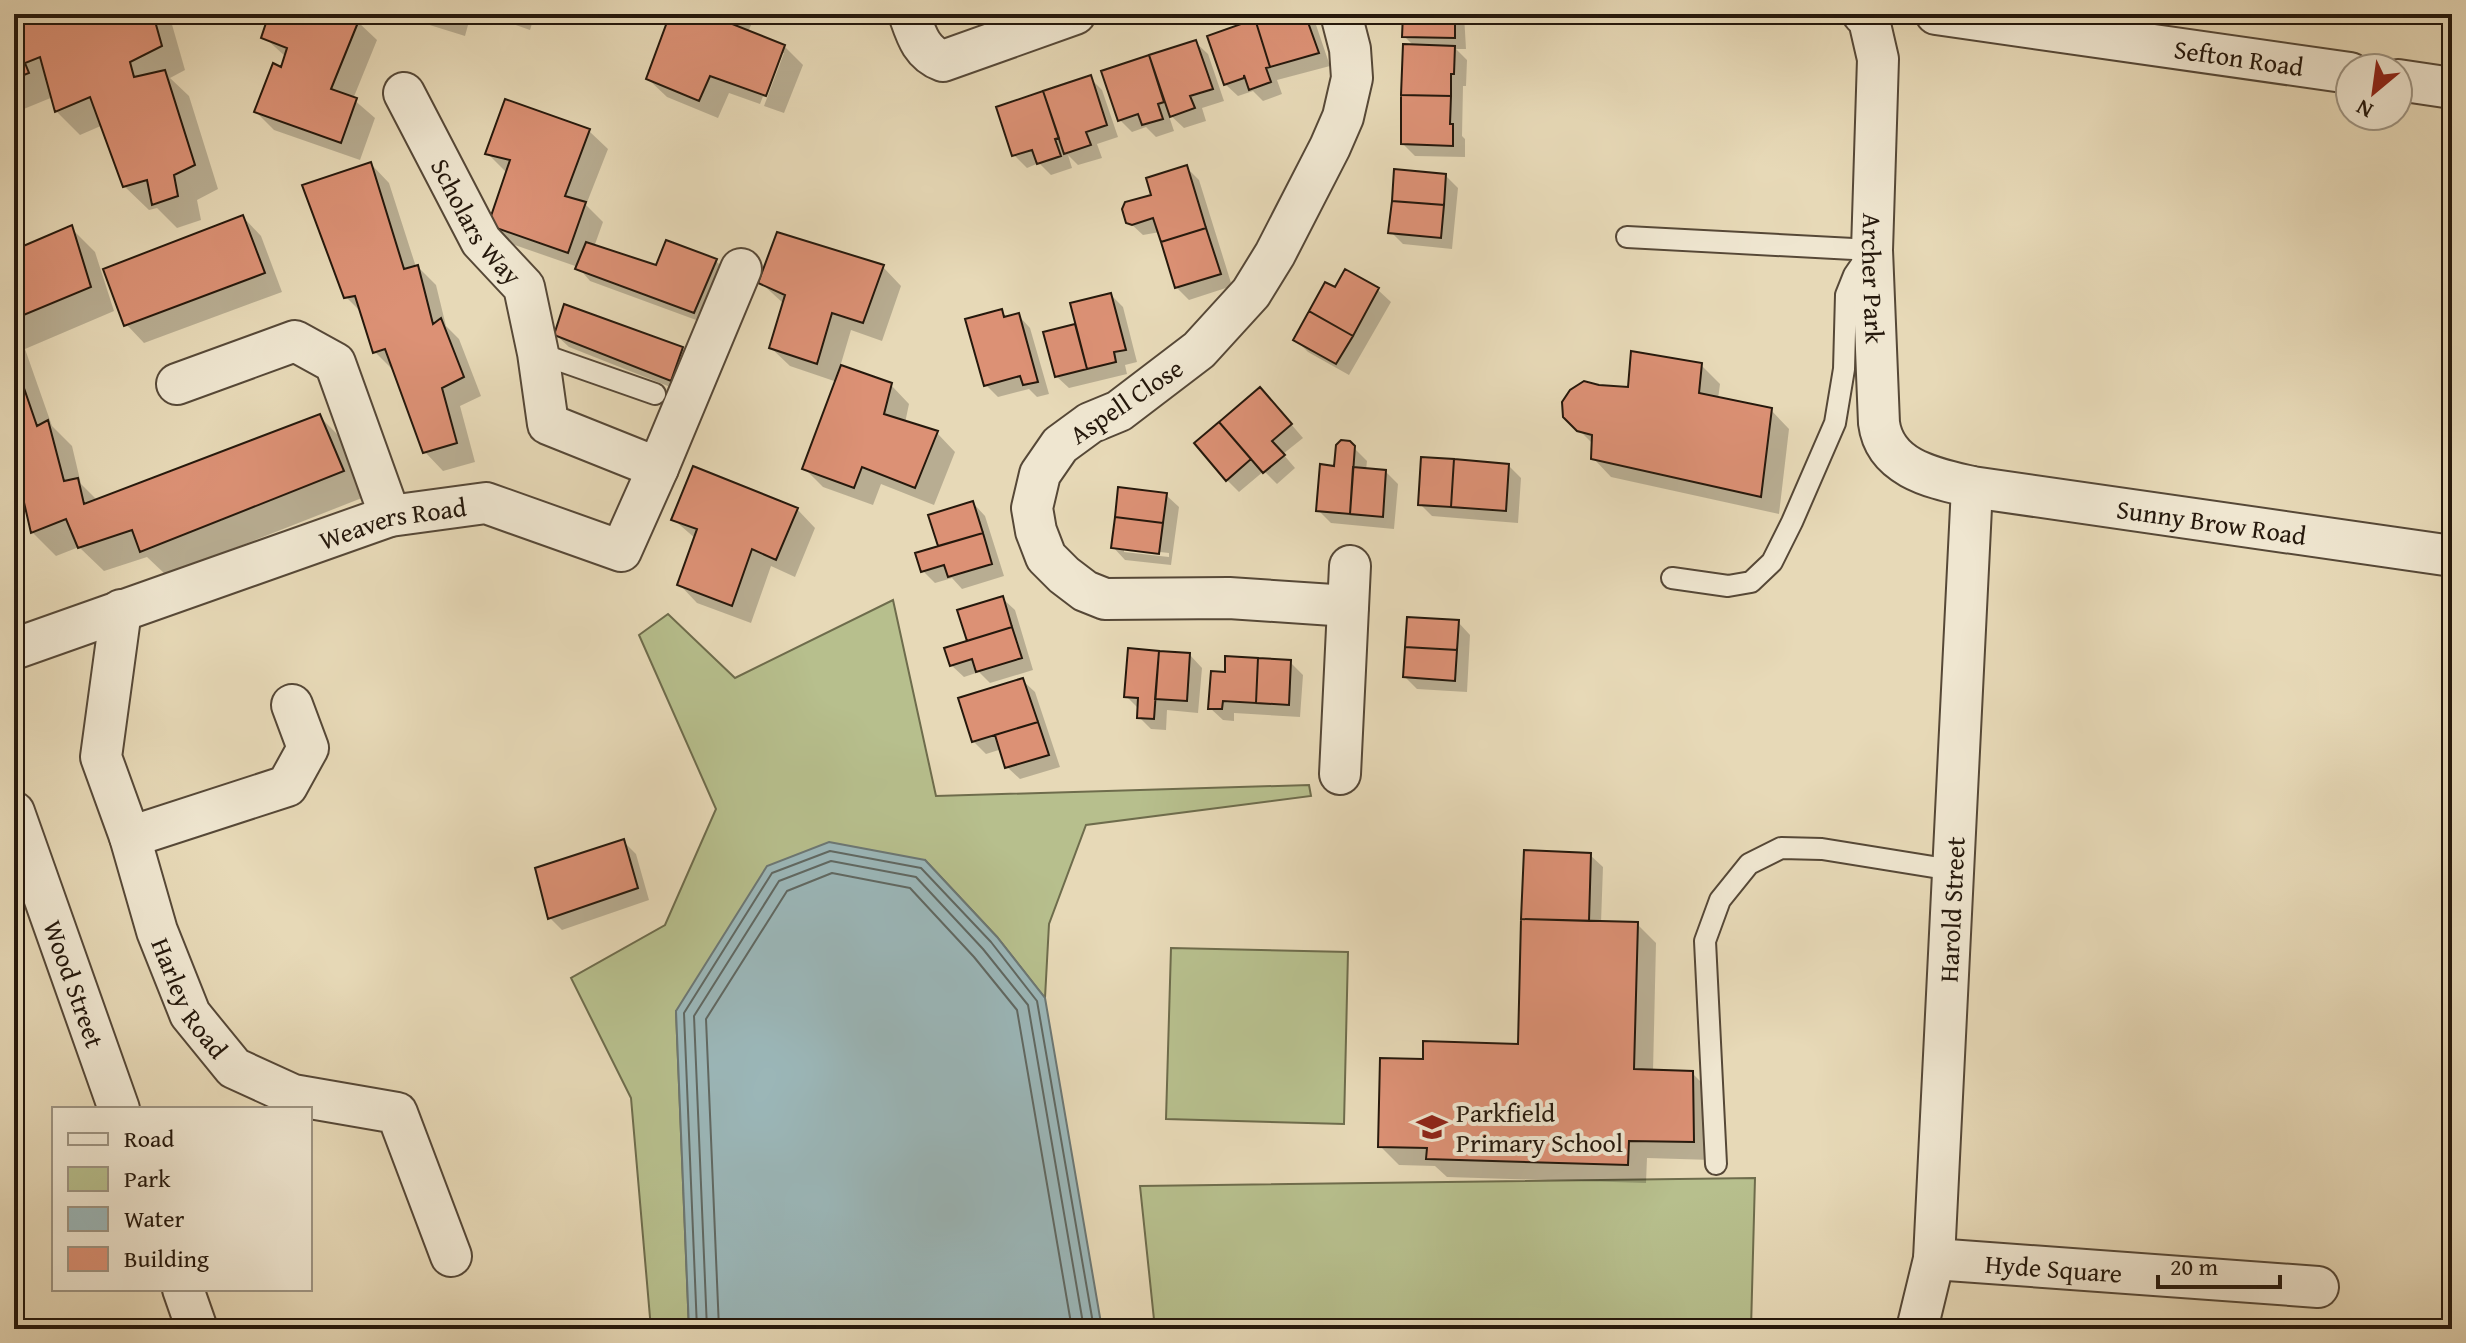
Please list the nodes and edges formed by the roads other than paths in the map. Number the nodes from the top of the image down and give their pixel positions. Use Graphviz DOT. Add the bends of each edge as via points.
graph roads {
  1 [pos="909,14"];
  2 [pos="1075,14"];
  3 [pos="1341,14"];
  4 [pos="1936,14"];
  5 [pos="1870,16"];
  6 [pos="2086,25"];
  7 [pos="2334,70"];
  8 [pos="2414,82"];
  9 [pos="2452,88"];
  10 [pos="404,93"];
  11 [pos="1627,237"];
  12 [pos="1872,250"];
  13 [pos="741,269"];
  14 [pos="538,353"];
  15 [pos="177,384"];
  16 [pos="655,394"];
  17 [pos="658,468"];
  18 [pos="1972,487"];
  19 [pos="390,516"];
  20 [pos="2452,556"];
  21 [pos="1350,566"];
  22 [pos="1672,578"];
  23 [pos="1348,606"];
  24 [pos="121,610"];
  25 [pos="14,649"];
  26 [pos="292,705"];
  27 [pos="1340,774"];
  28 [pos="14,812"];
  29 [pos="130,837"];
  30 [pos="1952,870"];
  31 [pos="118,1107"];
  32 [pos="1716,1164"];
  33 [pos="451,1256"];
  34 [pos="1934,1259"];
  35 [pos="2318,1287"];
  36 [pos="184,1291"];
  37 [pos="197,1329"];
  38 [pos="1917,1329"];
  1 -- 2 [label="street" via="922,45 943,61"];
  3 -- 23 [label="street, Aspell Close" via="1352,78 1343,117 1251,293 1199,350 1119,411 1090,423 1060,445 1040,474 1032,508 1046,557 1085,591 1105,599 1229,598"];
  4 -- 6 [label="street, Sefton Road"];
  5 -- 12 [label="street, Archer Park" via="1878,59"];
  6 -- 7 [label="street, Sefton Road"];
  8 -- 9 [label="street"];
  10 -- 14 [label="street, Scholars Way" via="481,241 524,287"];
  11 -- 12 [label="lane"];
  12 -- 18 [label="street, Archer Park" via="1884,444 1912,468"];
  12 -- 22 [label="lane" via="1846,295 1844,369 1835,423 1772,562 1751,582 1728,586"];
  13 -- 17 [label="street, Weavers Road"];
  14 -- 16 [label="lane"];
  14 -- 17 [label="street, Scholars Way" via="548,424"];
  15 -- 19 [label="street" via="295,341 335,363"];
  17 -- 19 [label="street, Weavers Road" via="621,551 486,503"];
  18 -- 20 [label="street, Sunny Brow Road"];
  18 -- 30 [label="street, Harold Street"];
  19 -- 24 [label="street, Weavers Road"];
  21 -- 23 [label="street"];
  23 -- 27 [label="street"];
  24 -- 25 [label="street, Weavers Road"];
  24 -- 29 [label="street, Harley Road" via="101,757"];
  26 -- 29 [label="street" via="308,748 287,786"];
  28 -- 31 [label="street, Wood Street"];
  29 -- 33 [label="street, Harley Road" via="157,931 190,1014 234,1068 293,1095 397,1113"];
  30 -- 32 [label="lane" via="1822,849 1781,848 1749,864 1729,888 1705,941"];
  30 -- 34 [label="street, Harold Street"];
  34 -- 35 [label="street, Hyde Square"];
  34 -- 38 [label="street, Harold Street"];
  36 -- 37 [label="street"];
}
